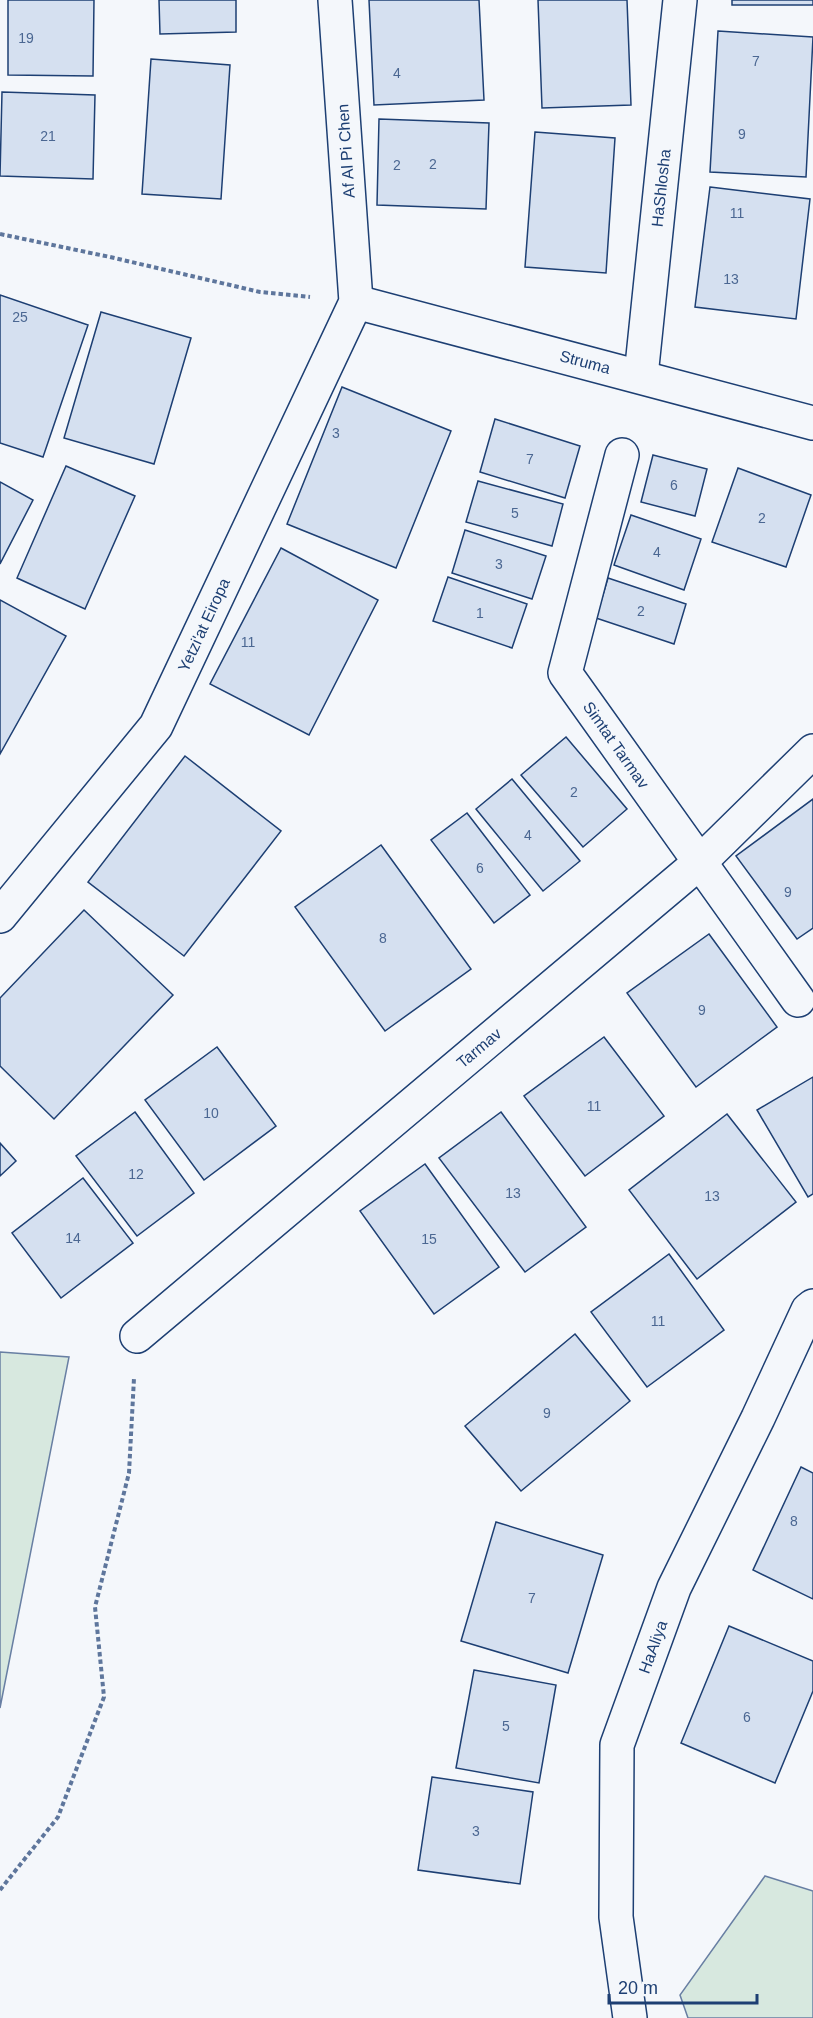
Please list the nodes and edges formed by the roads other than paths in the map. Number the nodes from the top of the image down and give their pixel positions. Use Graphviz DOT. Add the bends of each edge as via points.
graph roads {
  1 [pos="335,0"];
  2 [pos="680,0"];
  3 [pos="356,302"];
  4 [pos="641,376"];
  5 [pos="813,423"];
  6 [pos="622,455"];
  7 [pos="813,751"];
  8 [pos="699,863"];
  9 [pos="0,916"];
  10 [pos="798,1000"];
  11 [pos="813,1306"];
  12 [pos="136,1336"];
  13 [pos="630,2018"];
  1 -- 3 [label="street, Af Al Pi Chen"];
  2 -- 4 [label="street, HaShlosha"];
  3 -- 4 [label="street, Struma"];
  3 -- 9 [label="street, Yetzi'at Eiropa" via="156,726"];
  4 -- 5 [label="street, Struma"];
  6 -- 8 [label="street, Simtat Tarmav" via="565,673"];
  7 -- 8 [label="street, Tarmav"];
  8 -- 10 [label="street, Simtat Tarmav"];
  8 -- 12 [label="street, Tarmav"];
  11 -- 13 [label="street, HaAliya" via="674,1588 617,1745 616,1917"];
}
